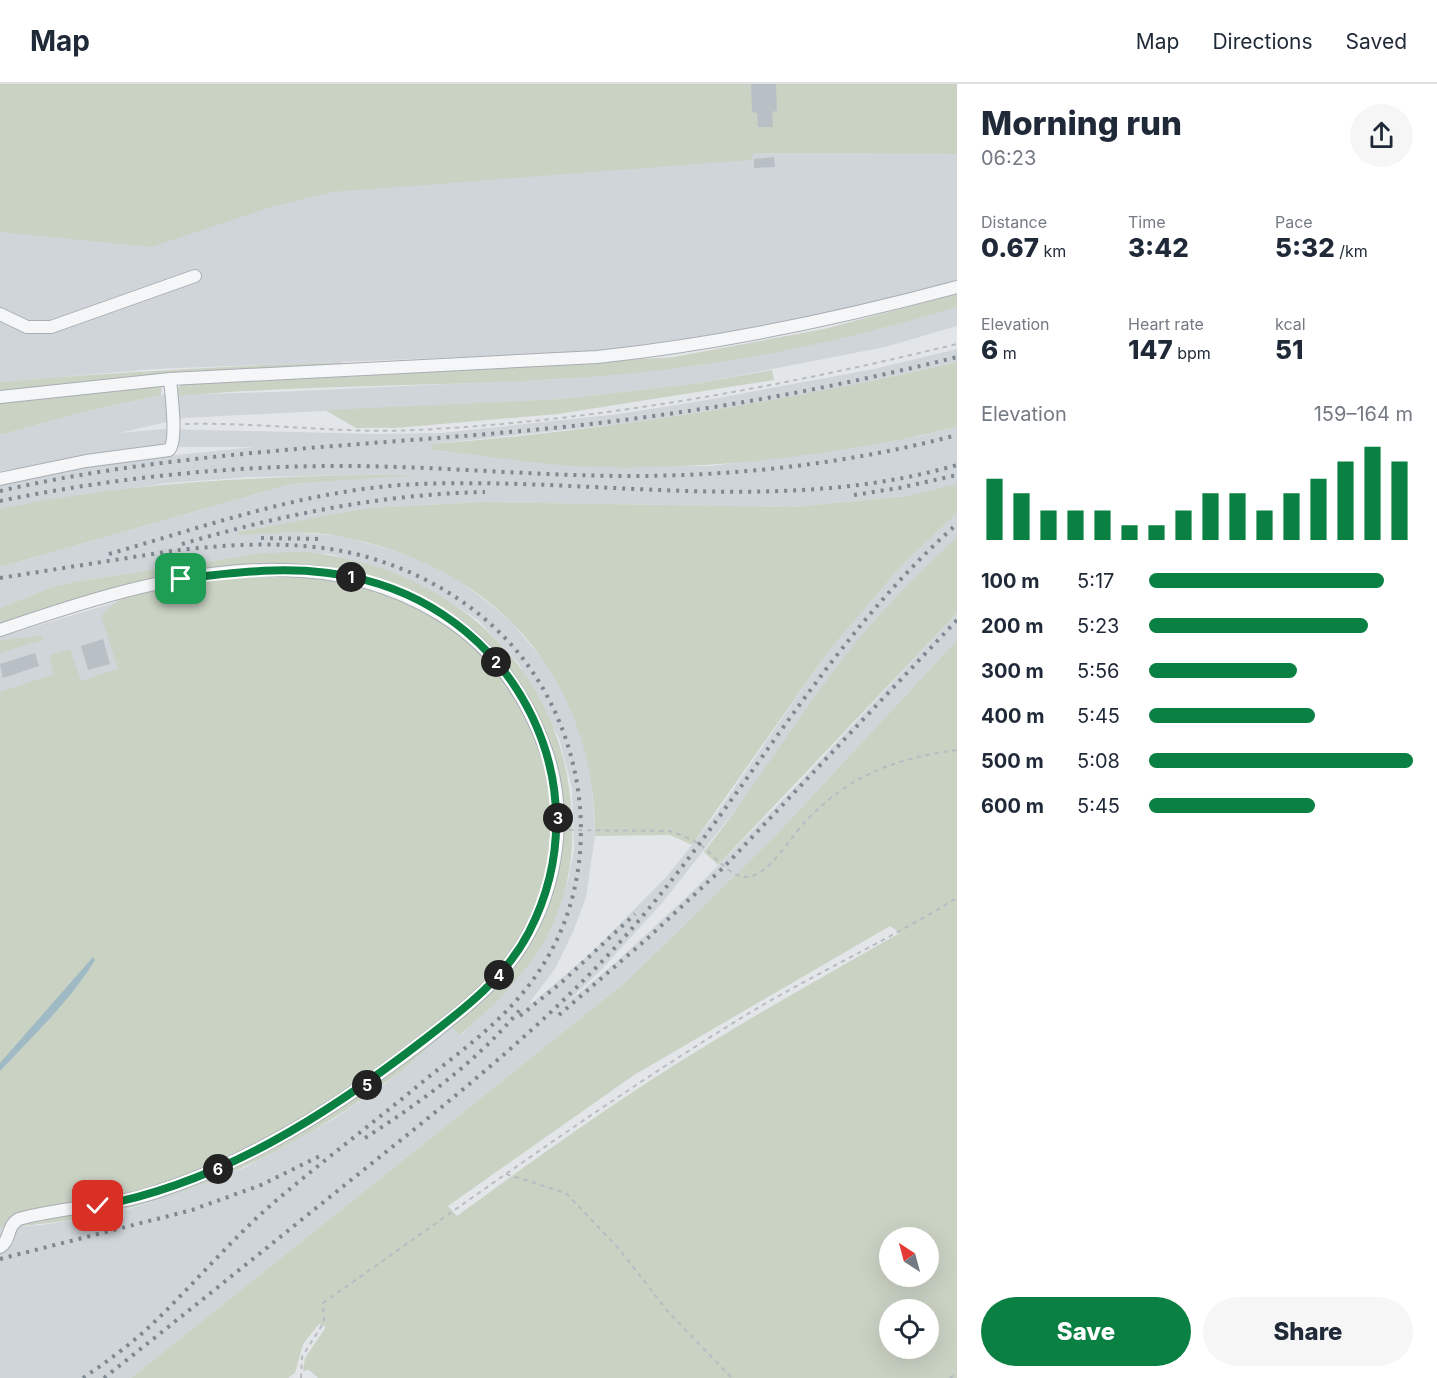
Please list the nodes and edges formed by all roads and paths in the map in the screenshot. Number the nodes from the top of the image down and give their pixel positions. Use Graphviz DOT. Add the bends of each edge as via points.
graph roads {
  1 [pos="195,276"];
  2 [pos="957,287"];
  3 [pos="0,314"];
  4 [pos="957,344"];
  5 [pos="170,379"];
  6 [pos="0,397"];
  7 [pos="172,424"];
  8 [pos="0,478"];
  9 [pos="0,630"];
  10 [pos="957,750"];
  11 [pos="557,830"];
  12 [pos="957,898"];
  13 [pos="505,1174"];
  14 [pos="0,1247"];
  15 [pos="957,1373"];
  16 [pos="301,1378"];
  17 [pos="732,1378"];
  18 [pos="950,1378"];
  1 -- 3 [label="lane" via="51,327 27,327"];
  2 -- 5 [label="lane" via="846,316 645,352"];
  4 -- 7 [label="path" via="848,371 706,397 480,426 357,432"];
  5 -- 6 [label="lane"];
  5 -- 7 [label="lane"];
  7 -- 8 [label="lane" via="169,450"];
  9 -- 11 [label="lane" via="151,585 238,571 305,570 365,579 388,587 464,630 518,689 550,763"];
  10 -- 11 [label="path" via="912,757 870,772 820,808 764,870 748,878 730,871 700,845 669,831"];
  11 -- 14 [label="lane" via="552,873 529,932 513,958 475,999 366,1085 283,1137 212,1171 123,1202 19,1219 9,1227 6,1243"];
  12 -- 13 [label="path" via="753,1011"];
  13 -- 16 [label="path" via="323,1303 324,1322 302,1357"];
  13 -- 17 [label="path" via="566,1193 620,1249 670,1314"];
  15 -- 18 [label="path"];
}
